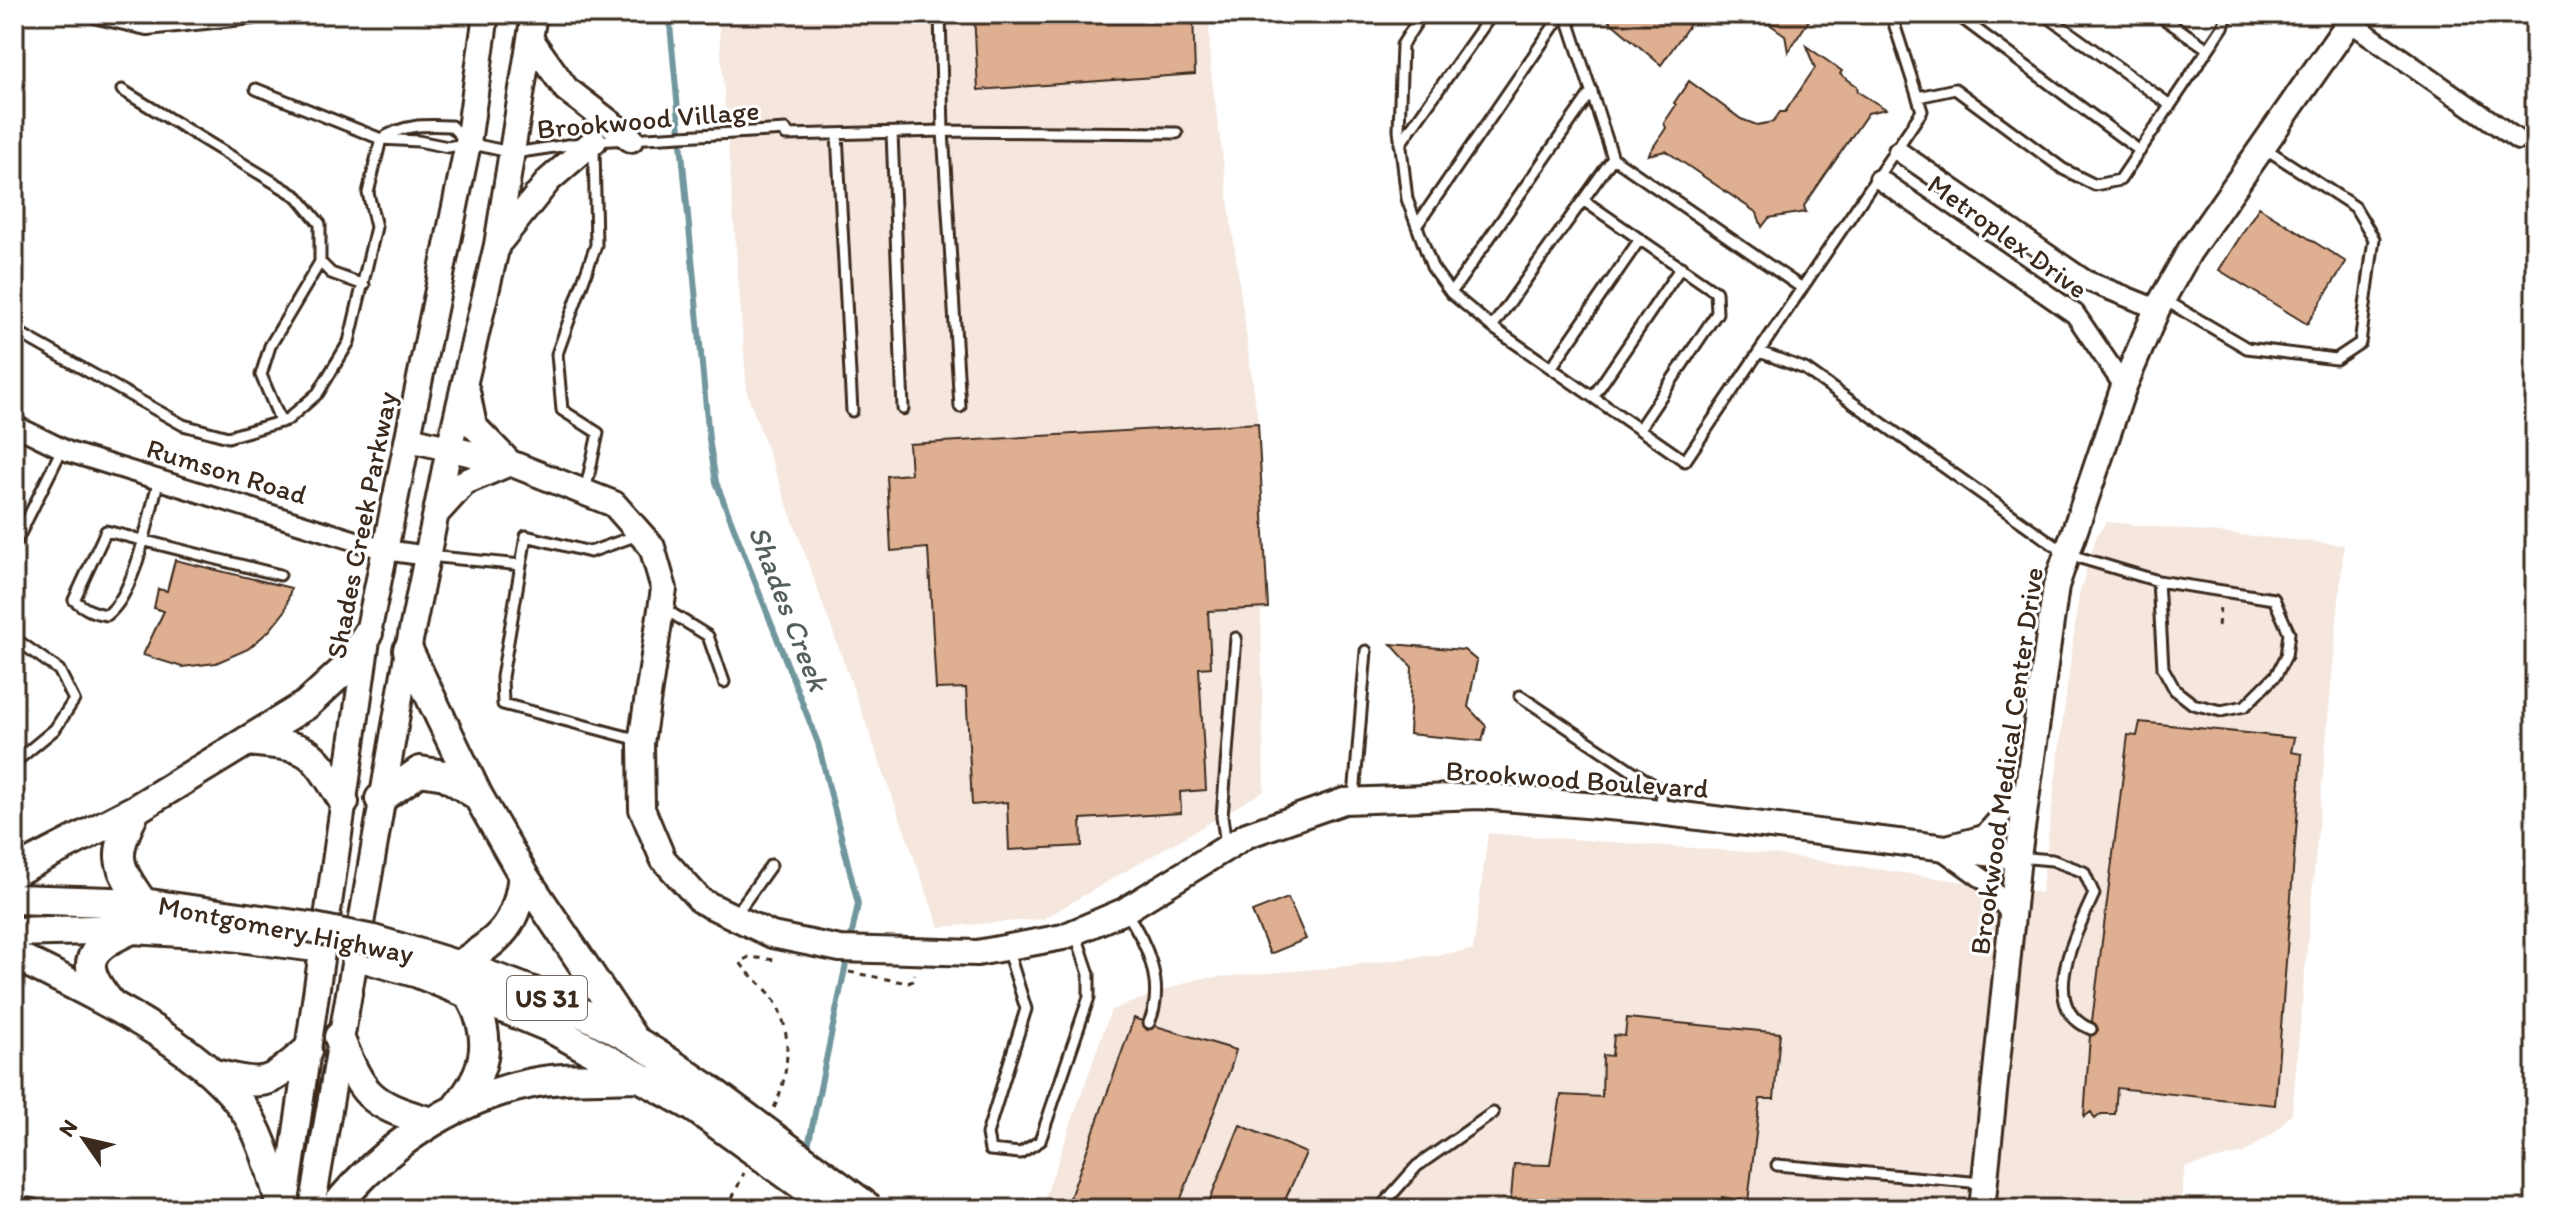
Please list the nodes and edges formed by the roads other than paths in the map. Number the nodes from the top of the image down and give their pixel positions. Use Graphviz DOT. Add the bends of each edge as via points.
graph roads {
  1 [pos="98,14"];
  2 [pos="252,14"];
  3 [pos="486,14"];
  4 [pos="534,14"];
  5 [pos="940,14"];
  6 [pos="1422,14"];
  7 [pos="1492,14"];
  8 [pos="1564,14"];
  9 [pos="1891,14"];
  10 [pos="1956,14"];
  11 [pos="2044,14"];
  12 [pos="2157,14"];
  13 [pos="2228,14"];
  14 [pos="2353,18"];
  15 [pos="531,40"];
  16 [pos="2208,49"];
  17 [pos="256,89"];
  18 [pos="122,90"];
  19 [pos="1592,91"];
  20 [pos="1918,97"];
  21 [pos="2170,105"];
  22 [pos="943,131"];
  23 [pos="892,133"];
  24 [pos="1177,133"];
  25 [pos="837,134"];
  26 [pos="381,139"];
  27 [pos="631,139"];
  28 [pos="2518,140"];
  29 [pos="594,141"];
  30 [pos="468,143"];
  31 [pos="1400,144"];
  32 [pos="2263,146"];
  33 [pos="1898,151"];
  34 [pos="2140,151"];
  35 [pos="514,153"];
  36 [pos="1613,158"];
  37 [pos="1879,179"];
  38 [pos="1583,200"];
  39 [pos="1417,225"];
  40 [pos="1640,239"];
  41 [pos="497,245"];
  42 [pos="320,262"];
  43 [pos="1681,267"];
  44 [pos="364,285"];
  45 [pos="1802,288"];
  46 [pos="1451,293"];
  47 [pos="2160,304"];
  48 [pos="1492,327"];
  49 [pos="14,330"];
  50 [pos="1760,352"];
  51 [pos="1551,368"];
  52 [pos="465,381"];
  53 [pos="2124,386"];
  54 [pos="1593,397"];
  55 [pos="960,407"];
  56 [pos="903,409"];
  57 [pos="852,411"];
  58 [pos="281,422"];
  59 [pos="14,425"];
  60 [pos="1639,429"];
  61 [pos="410,439"];
  62 [pos="62,449"];
  63 [pos="449,449"];
  64 [pos="510,463"];
  65 [pos="159,479"];
  66 [pos="585,492"];
  67 [pos="437,513"];
  68 [pos="641,534"];
  69 [pos="143,538"];
  70 [pos="14,546"];
  71 [pos="385,550"];
  72 [pos="2067,554"];
  73 [pos="428,556"];
  74 [pos="521,565"];
  75 [pos="280,575"];
  76 [pos="2158,581"];
  77 [pos="663,608"];
  78 [pos="368,633"];
  79 [pos="1236,638"];
  80 [pos="15,640"];
  81 [pos="408,650"];
  82 [pos="1366,651"];
  83 [pos="724,682"];
  84 [pos="1520,696"];
  85 [pos="247,741"];
  86 [pos="642,741"];
  87 [pos="14,763"];
  88 [pos="2028,785"];
  89 [pos="478,796"];
  90 [pos="380,799"];
  91 [pos="1354,801"];
  92 [pos="344,802"];
  93 [pos="136,809"];
  94 [pos="1662,812"];
  95 [pos="1226,847"];
  96 [pos="1939,847"];
  97 [pos="2018,857"];
  98 [pos="771,865"];
  99 [pos="14,872"];
  100 [pos="523,875"];
  101 [pos="14,899"];
  102 [pos="143,903"];
  103 [pos="1124,911"];
  104 [pos="2012,916"];
  105 [pos="735,917"];
  106 [pos="132,929"];
  107 [pos="14,932"];
  108 [pos="1075,932"];
  109 [pos="308,937"];
  110 [pos="1007,948"];
  111 [pos="14,955"];
  112 [pos="364,955"];
  113 [pos="460,965"];
  114 [pos="469,995"];
  115 [pos="111,1004"];
  116 [pos="1149,1023"];
  117 [pos="2091,1029"];
  118 [pos="339,1037"];
  119 [pos="634,1040"];
  120 [pos="307,1051"];
  121 [pos="215,1074"];
  122 [pos="636,1077"];
  123 [pos="699,1097"];
  124 [pos="458,1105"];
  125 [pos="1493,1113"];
  126 [pos="428,1121"];
  127 [pos="1777,1165"];
  128 [pos="1985,1183"];
  129 [pos="14,1207"];
  130 [pos="1381,1207"];
  131 [pos="32,1209"];
  132 [pos="283,1209"];
  133 [pos="312,1209"];
  134 [pos="334,1209"];
  135 [pos="835,1209"];
  136 [pos="870,1209"];
  137 [pos="1397,1209"];
  138 [pos="1982,1209"];
  1 -- 2 [label="street" via="147,25"];
  3 -- 30 [label="street, Shades Creek Parkway"];
  4 -- 15 [label="street"];
  5 -- 22 [label="lane"];
  6 -- 31 [label="lane" via="1402,45"];
  7 -- 31 [label="lane"];
  8 -- 19 [label="lane"];
  8 -- 39 [label="lane"];
  9 -- 20 [label="lane"];
  10 -- 34 [label="lane"];
  11 -- 21 [label="lane"];
  12 -- 16 [label="lane"];
  13 -- 16 [label="lane"];
  14 -- 28 [label="street"];
  14 -- 32 [label="street, Brookwood Medical Center Drive"];
  15 -- 27 [label="street" via="566,89"];
  15 -- 35 [label="street"];
  16 -- 21 [label="lane"];
  17 -- 26 [label="lane"];
  18 -- 42 [label="lane" via="298,197 320,224"];
  19 -- 36 [label="lane"];
  19 -- 46 [label="lane"];
  20 -- 33 [label="lane" via="1922,111"];
  20 -- 34 [label="lane" via="1955,89 2063,169 2095,185 2120,180"];
  21 -- 34 [label="lane"];
  22 -- 23 [label="lane, Brookwood Village"];
  22 -- 24 [label="lane, Brookwood Village"];
  22 -- 55 [label="lane"];
  23 -- 25 [label="lane, Brookwood Village"];
  23 -- 56 [label="lane"];
  25 -- 27 [label="lane, Brookwood Village" via="747,132"];
  25 -- 57 [label="lane"];
  26 -- 30 [label="lane" via="448,147"];
  26 -- 30 [label="lane" via="399,127 451,126"];
  26 -- 44 [label="lane" via="368,193 376,227"];
  27 -- 29 [label="lane, Brookwood Village"];
  29 -- 35 [label="lane, Brookwood Village"];
  29 -- 41 [label="street" via="549,180"];
  29 -- 66 [label="lane" via="596,245 557,354 562,410 598,433"];
  30 -- 35 [label="lane"];
  30 -- 61 [label="street, Shades Creek Parkway"];
  31 -- 39 [label="lane" via="1407,199"];
  32 -- 47 [label="street, Brookwood Medical Center Drive" via="2189,252"];
  32 -- 47 [label="lane" via="2365,219 2374,239 2360,343 2336,359 2247,348"];
  33 -- 37 [label="lane"];
  33 -- 47 [label="street, Metroplex Drive" via="2085,280"];
  35 -- 41 [label="street"];
  36 -- 38 [label="lane"];
  36 -- 45 [label="lane"];
  37 -- 45 [label="lane"];
  37 -- 53 [label="street, Metroplex Drive" via="2075,314"];
  38 -- 40 [label="lane"];
  38 -- 48 [label="lane"];
  39 -- 46 [label="lane" via="1432,267"];
  40 -- 43 [label="lane"];
  40 -- 51 [label="lane"];
  41 -- 52 [label="street"];
  42 -- 44 [label="lane" via="331,273"];
  42 -- 58 [label="lane" via="270,346 261,375"];
  43 -- 54 [label="lane"];
  43 -- 60 [label="lane" via="1716,292 1717,313"];
  44 -- 58 [label="lane" via="349,342 326,380 318,393"];
  45 -- 50 [label="lane"];
  46 -- 48 [label="lane"];
  47 -- 53 [label="street, Brookwood Medical Center Drive"];
  48 -- 51 [label="lane"];
  49 -- 58 [label="lane" via="183,425 228,437"];
  50 -- 60 [label="lane" via="1685,461"];
  50 -- 72 [label="lane" via="1805,369"];
  51 -- 54 [label="lane"];
  52 -- 63 [label="street"];
  52 -- 64 [label="street" via="474,426"];
  53 -- 72 [label="street, Brookwood Medical Center Drive"];
  54 -- 60 [label="lane"];
  59 -- 62 [label="street, Rumson Road"];
  61 -- 63 [label="street, Brookwood Boulevard"];
  61 -- 71 [label="street, Shades Creek Parkway"];
  62 -- 65 [label="street, Rumson Road"];
  62 -- 70 [label="lane"];
  63 -- 64 [label="street, Brookwood Boulevard"];
  63 -- 67 [label="street"];
  64 -- 66 [label="street, Brookwood Boulevard"];
  64 -- 67 [label="street" via="465,482"];
  65 -- 69 [label="lane"];
  65 -- 71 [label="street, Rumson Road"];
  66 -- 68 [label="street, Brookwood Boulevard" via="614,504"];
  67 -- 73 [label="street"];
  68 -- 74 [label="lane" via="590,552 526,536"];
  68 -- 77 [label="street, Brookwood Boulevard" via="652,547 664,589"];
  69 -- 69 [label="lane" via="118,607 107,615 94,613 74,600 106,531"];
  69 -- 75 [label="lane"];
  71 -- 73 [label="street, Rumson Road"];
  71 -- 78 [label="street, Shades Creek Parkway"];
  72 -- 76 [label="lane"];
  72 -- 88 [label="street, Brookwood Medical Center Drive" via="2056,586"];
  73 -- 74 [label="lane"];
  73 -- 81 [label="street"];
  74 -- 86 [label="lane" via="502,677 503,704"];
  76 -- 76 [label="lane" via="2274,599 2289,633 2286,656 2276,675 2245,706 2221,711 2193,704 2175,690 2163,668"];
  77 -- 83 [label="lane" via="708,636"];
  77 -- 86 [label="street, Brookwood Boulevard"];
  78 -- 85 [label="main road" via="344,670 306,705"];
  78 -- 92 [label="street, Shades Creek Parkway"];
  79 -- 95 [label="lane" via="1222,817"];
  80 -- 87 [label="lane" via="59,670 74,700 55,729"];
  81 -- 89 [label="main road"];
  81 -- 90 [label="street"];
  82 -- 91 [label="lane"];
  84 -- 94 [label="lane" via="1661,790"];
  85 -- 92 [label="main road" via="287,745 315,755"];
  85 -- 93 [label="main road"];
  86 -- 105 [label="street, Brookwood Boulevard" via="642,809 663,859 701,901"];
  88 -- 96 [label="street, Brookwood Boulevard" via="1984,835"];
  88 -- 97 [label="street, Brookwood Medical Center Drive"];
  89 -- 90 [label="main road" via="445,775 420,771"];
  89 -- 100 [label="main road"];
  90 -- 112 [label="street"];
  91 -- 94 [label="street, Brookwood Boulevard" via="1480,796"];
  91 -- 95 [label="street, Brookwood Boulevard" via="1247,835"];
  92 -- 120 [label="street, Shades Creek Parkway"];
  93 -- 99 [label="main road"];
  93 -- 102 [label="main road" via="120,843 121,872"];
  94 -- 96 [label="street, Brookwood Boulevard"];
  95 -- 103 [label="street, Brookwood Boulevard"];
  96 -- 97 [label="street, Brookwood Boulevard"];
  96 -- 104 [label="street, Brookwood Boulevard" via="1986,881"];
  97 -- 104 [label="street, Brookwood Medical Center Drive"];
  97 -- 117 [label="lane" via="2052,860 2084,872 2094,894 2060,989 2066,1009"];
  98 -- 105 [label="lane"];
  100 -- 113 [label="main road" via="520,899 502,937"];
  100 -- 119 [label="main road"];
  101 -- 102 [label="main road, Montgomery Highway / US 31"];
  102 -- 109 [label="main road, Montgomery Highway / US 31"];
  103 -- 108 [label="street, Brookwood Boulevard"];
  103 -- 116 [label="lane" via="1150,957 1155,986"];
  104 -- 128 [label="street, Brookwood Medical Center Drive"];
  105 -- 110 [label="street, Brookwood Boulevard" via="772,935 847,950 977,953"];
  106 -- 107 [label="main road, US 31"];
  106 -- 109 [label="main road, Montgomery Highway / US 31"];
  106 -- 115 [label="main road" via="102,944 91,962 93,982"];
  108 -- 110 [label="street, Brookwood Boulevard"];
  108 -- 110 [label="lane" via="1089,974 1089,997 1040,1141 1020,1153 990,1150 987,1134 1026,1009"];
  109 -- 112 [label="main road, Montgomery Highway / US 31"];
  111 -- 115 [label="main road"];
  112 -- 113 [label="main road, Montgomery Highway / US 31"];
  112 -- 114 [label="main road, Montgomery Highway / US 31"];
  112 -- 118 [label="street"];
  113 -- 119 [label="main road, Montgomery Highway / US 31" via="535,991"];
  114 -- 122 [label="main road, Montgomery Highway / US 31" via="549,1027"];
  114 -- 124 [label="main road" via="481,1016 486,1045 476,1079"];
  115 -- 121 [label="main road"];
  118 -- 126 [label="main road" via="358,1084 387,1109"];
  118 -- 133 [label="street"];
  119 -- 123 [label="main road, Montgomery Highway / US 31"];
  120 -- 121 [label="main road" via="272,1080 252,1083"];
  120 -- 132 [label="street, Shades Creek Parkway"];
  121 -- 132 [label="main road" via="248,1115"];
  122 -- 123 [label="main road, Montgomery Highway / US 31"];
  122 -- 124 [label="main road" via="533,1083"];
  123 -- 135 [label="main road, Montgomery Highway / US 31, bridge"];
  123 -- 136 [label="main road, Montgomery Highway / US 31, bridge"];
  124 -- 126 [label="main road"];
  125 -- 130 [label="lane" via="1417,1166"];
  126 -- 134 [label="main road"];
  127 -- 128 [label="lane"];
  128 -- 138 [label="street, Brookwood Medical Center Drive"];
  129 -- 131 [label="street"];
  130 -- 137 [label="lane"];
}
